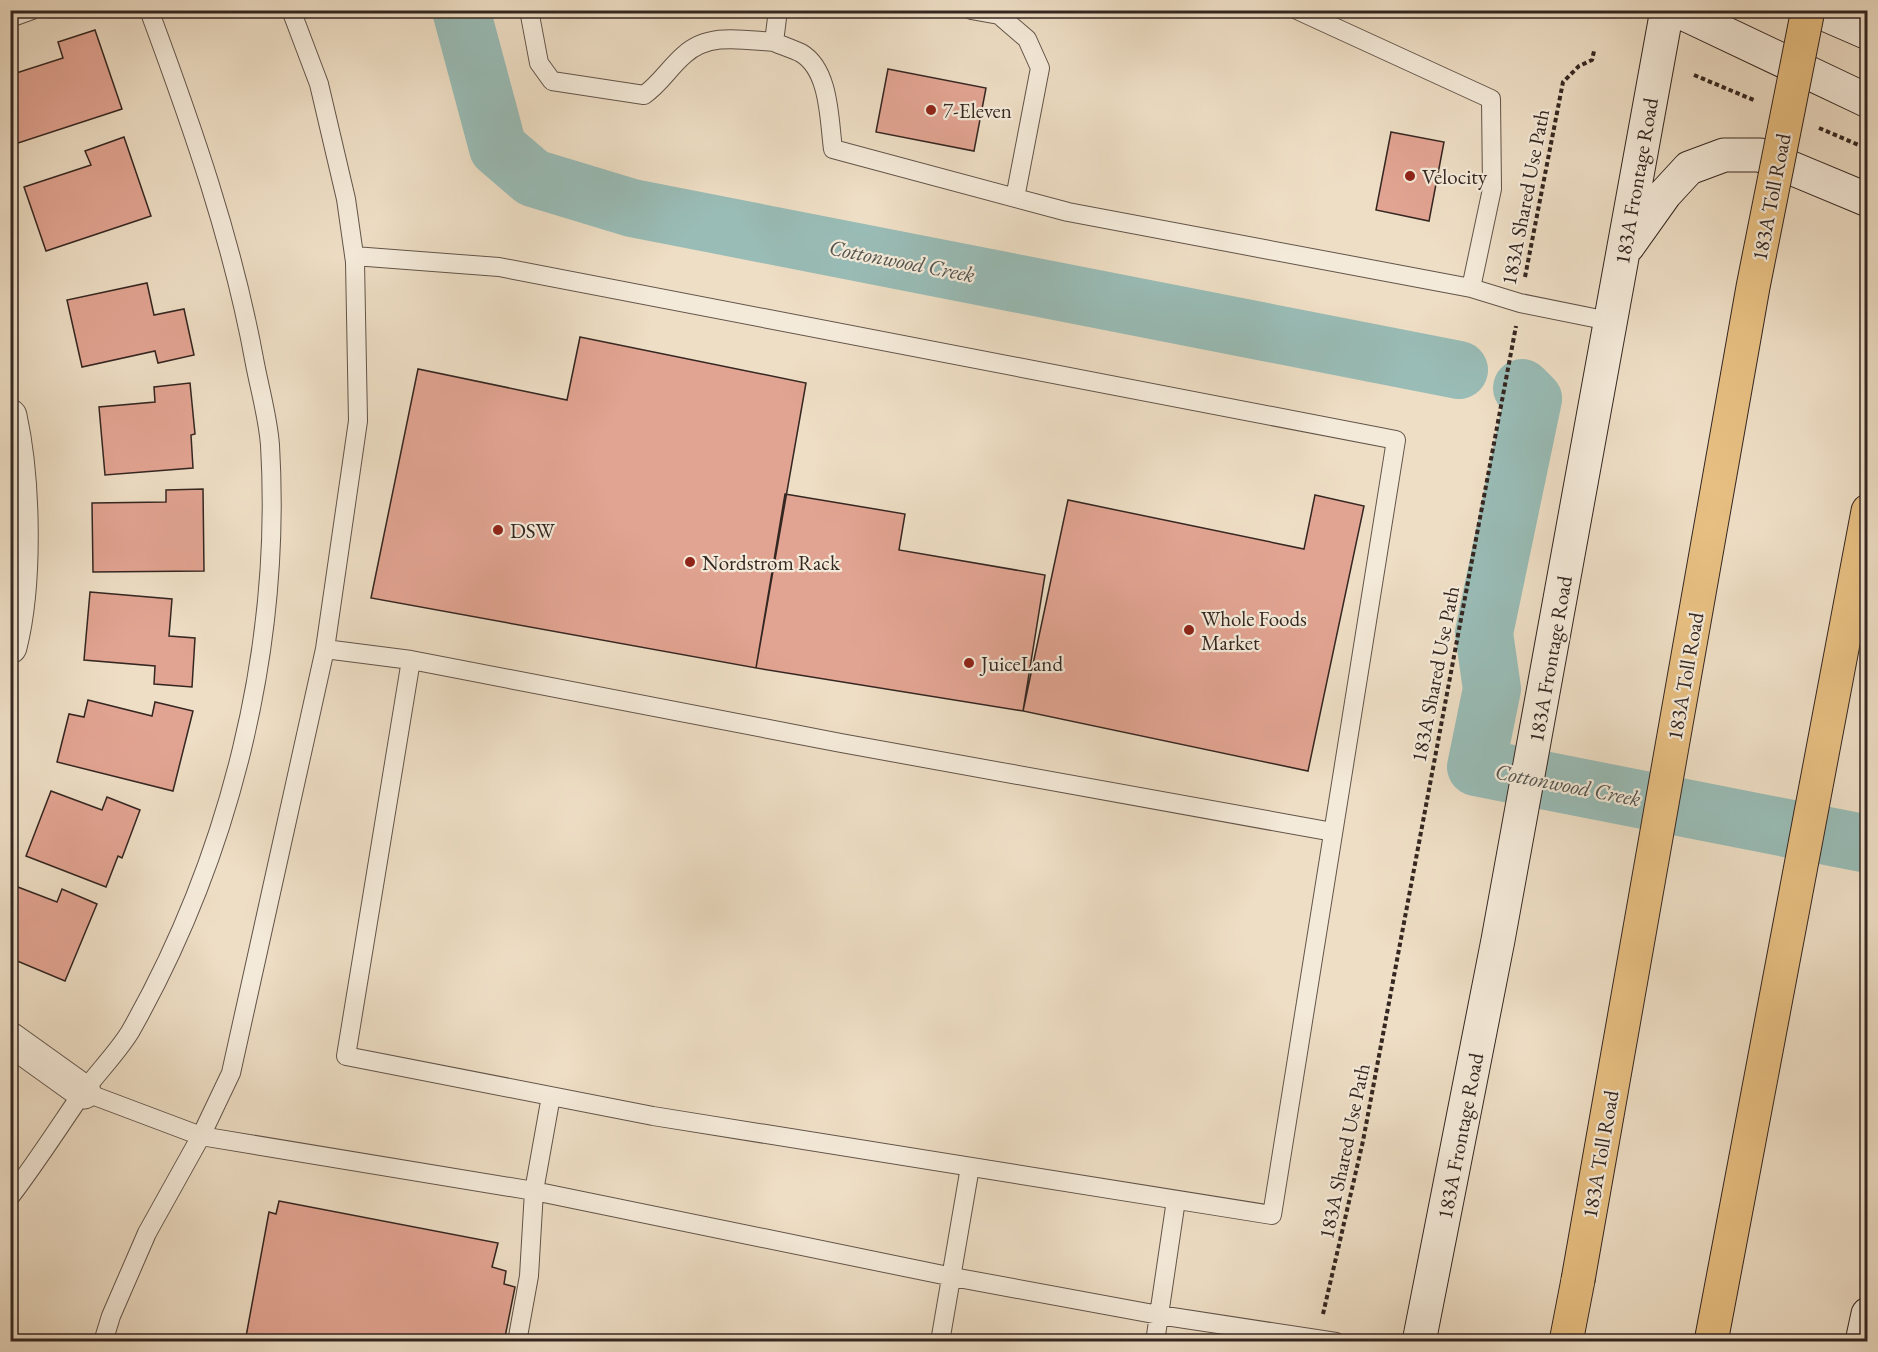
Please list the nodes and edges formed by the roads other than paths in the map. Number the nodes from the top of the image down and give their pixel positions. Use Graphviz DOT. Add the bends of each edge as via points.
graph roads {
  1 [pos="32,10"];
  2 [pos="149,10"];
  3 [pos="291,10"];
  4 [pos="529,10"];
  5 [pos="778,10"];
  6 [pos="971,10"];
  7 [pos="1296,10"];
  8 [pos="1668,10"];
  9 [pos="1676,10"];
  10 [pos="1808,10"];
  11 [pos="1815,10"];
  12 [pos="1000,13"];
  13 [pos="10,18"];
  14 [pos="1868,33"];
  15 [pos="774,42"];
  16 [pos="1868,101"];
  17 [pos="1015,198"];
  18 [pos="1868,200"];
  19 [pos="1622,255"];
  20 [pos="354,256"];
  21 [pos="1471,288"];
  22 [pos="1610,321"];
  23 [pos="10,416"];
  24 [pos="1868,511"];
  25 [pos="10,647"];
  26 [pos="325,649"];
  27 [pos="411,660"];
  28 [pos="1333,832"];
  29 [pos="10,1039"];
  30 [pos="84,1092"];
  31 [pos="551,1096"];
  32 [pos="201,1136"];
  33 [pos="970,1167"];
  34 [pos="534,1191"];
  35 [pos="10,1197"];
  36 [pos="1176,1200"];
  37 [pos="953,1276"];
  38 [pos="1868,1314"];
  39 [pos="1159,1315"];
  40 [pos="104,1341"];
  41 [pos="517,1341"];
  42 [pos="940,1341"];
  43 [pos="1155,1341"];
  44 [pos="1336,1341"];
  45 [pos="1419,1341"];
  46 [pos="1566,1341"];
  47 [pos="1713,1341"];
  48 [pos="1862,1341"];
  1 -- 13 [label="lane"];
  2 -- 30 [label="lane" via="202,159 242,292 270,443 270,548 257,689 224,819 171,950 139,1013"];
  3 -- 20 [label="lane" via="318,84 346,199"];
  4 -- 15 [label="lane" via="539,63 552,81 644,95 701,43 721,38"];
  5 -- 15 [label="lane"];
  6 -- 12 [label="lane"];
  7 -- 21 [label="lane" via="1491,99 1492,189"];
  8 -- 19 [label="main road, 183A Frontage Road"];
  9 -- 16 [label="main road"];
  10 -- 46 [label="highway, 183A Toll Road, bridge" via="1753,287"];
  11 -- 14 [label="main road"];
  12 -- 17 [label="lane" via="1027,39 1040,68"];
  15 -- 17 [label="lane" via="802,54 816,69 823,86 833,149"];
  17 -- 21 [label="lane" via="1068,212"];
  18 -- 19 [label="main road" via="1760,155 1724,155 1689,168"];
  19 -- 22 [label="main road, 183A Frontage Road"];
  20 -- 26 [label="lane" via="357,422"];
  20 -- 28 [label="lane" via="500,267 1396,440"];
  21 -- 22 [label="lane" via="1520,303"];
  22 -- 45 [label="main road, 183A Frontage Road" via="1498,940"];
  23 -- 25 [label="main road" via="21,524 18,616"];
  24 -- 47 [label="highway"];
  26 -- 27 [label="lane"];
  26 -- 32 [label="lane" via="231,1073"];
  27 -- 28 [label="lane"];
  27 -- 31 [label="lane" via="346,1056"];
  28 -- 36 [label="lane" via="1272,1215"];
  29 -- 30 [label="main road"];
  30 -- 32 [label="lane"];
  30 -- 35 [label="lane"];
  31 -- 33 [label="lane"];
  31 -- 34 [label="lane"];
  32 -- 34 [label="lane"];
  32 -- 40 [label="lane" via="147,1233"];
  33 -- 36 [label="lane"];
  33 -- 37 [label="lane"];
  34 -- 37 [label="lane"];
  34 -- 41 [label="lane" via="529,1276"];
  36 -- 39 [label="lane"];
  37 -- 39 [label="lane"];
  37 -- 42 [label="lane"];
  38 -- 48 [label="main road"];
  39 -- 43 [label="lane"];
  39 -- 44 [label="lane"];
}
